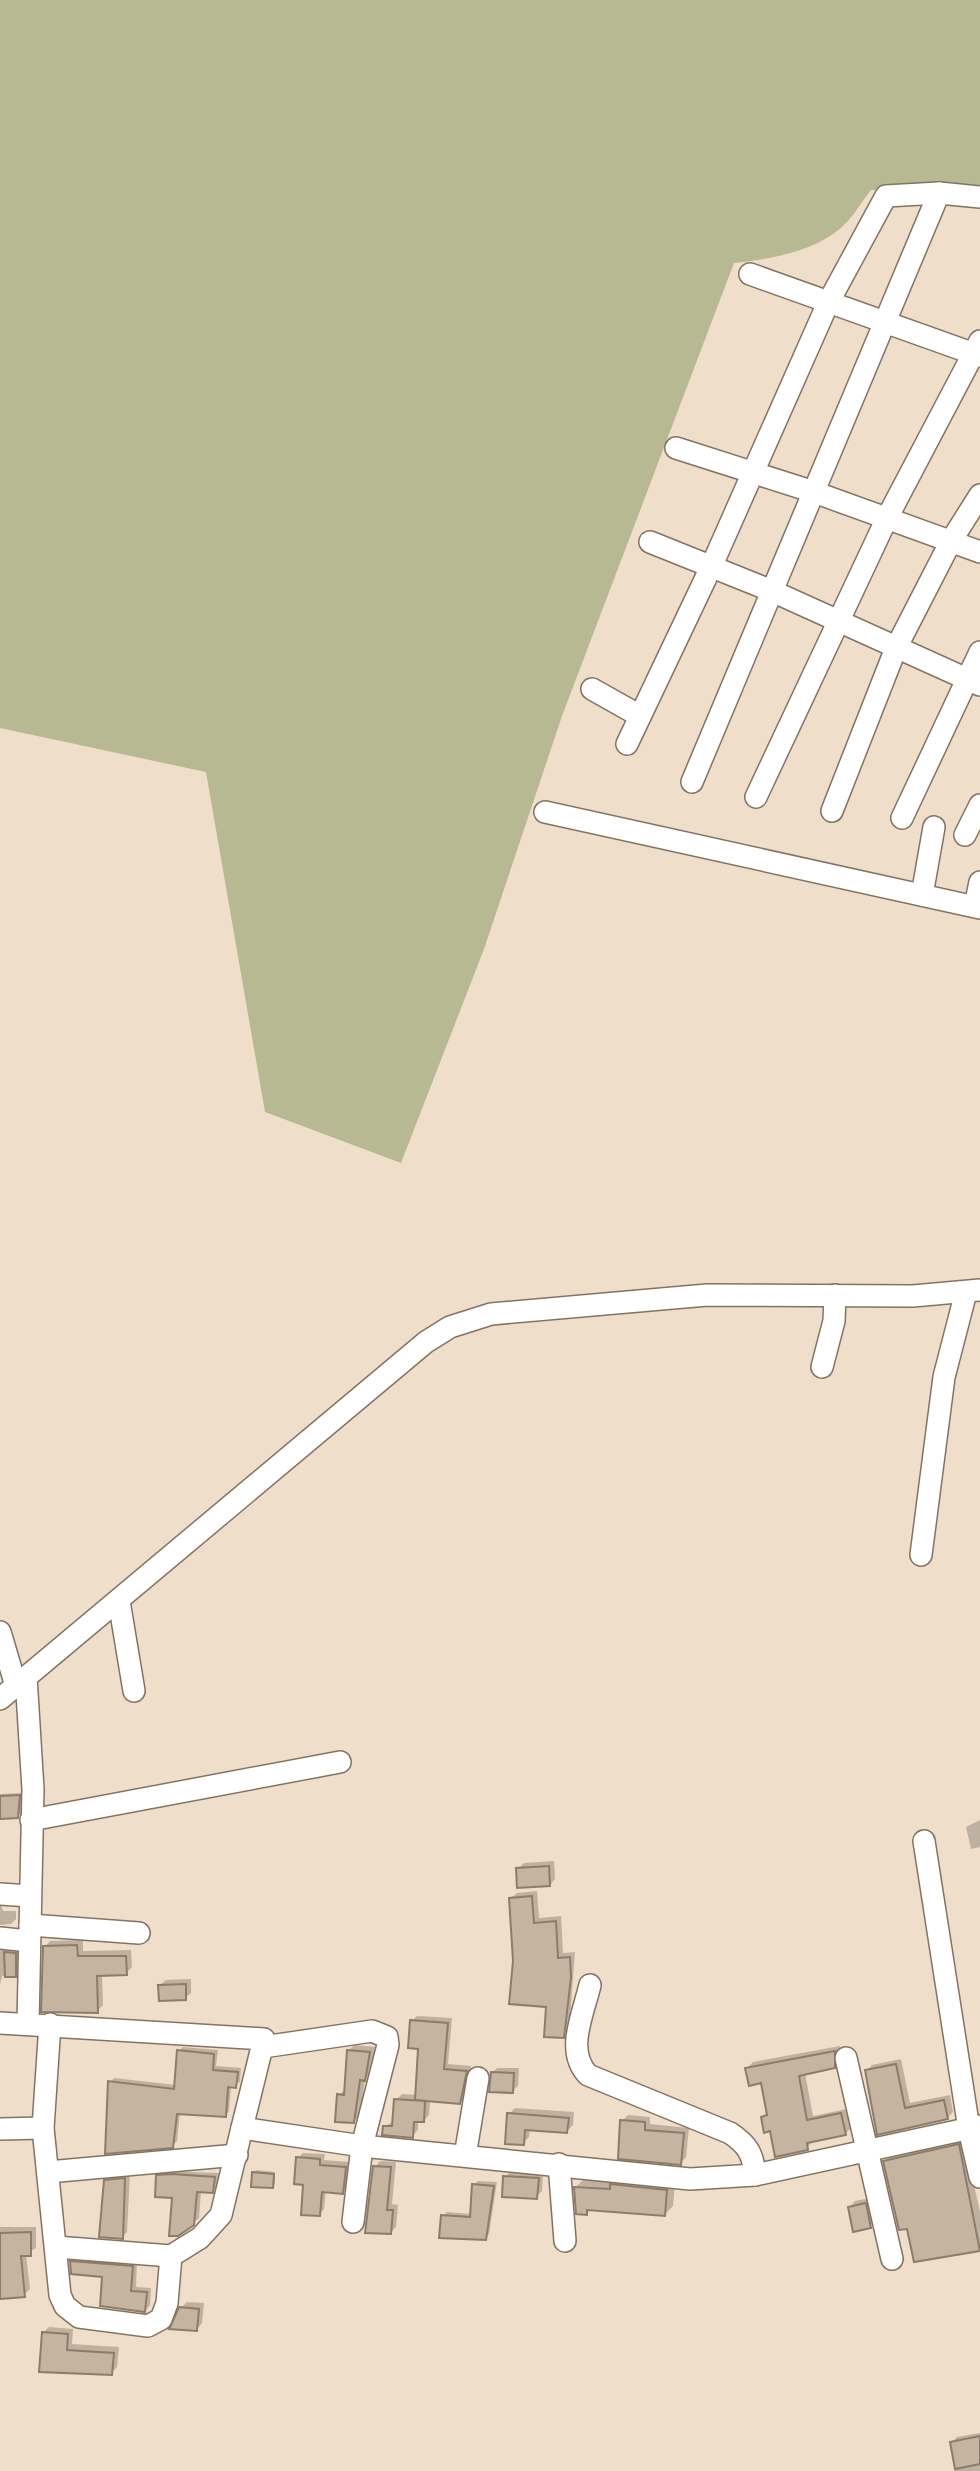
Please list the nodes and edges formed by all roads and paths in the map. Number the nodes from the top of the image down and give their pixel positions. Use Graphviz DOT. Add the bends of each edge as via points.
graph roads {
  1 [pos="939,193"];
  2 [pos="980,197"];
  3 [pos="750,274"];
  4 [pos="828,303"];
  5 [pos="886,321"];
  6 [pos="978,350"];
  7 [pos="676,448"];
  8 [pos="752,474"];
  9 [pos="814,492"];
  10 [pos="980,495"];
  11 [pos="887,518"];
  12 [pos="951,541"];
  13 [pos="650,542"];
  14 [pos="980,552"];
  15 [pos="712,565"];
  16 [pos="772,591"];
  17 [pos="838,623"];
  18 [pos="896,648"];
  19 [pos="980,652"];
  20 [pos="973,681"];
  21 [pos="592,689"];
  22 [pos="640,716"];
  23 [pos="627,744"];
  24 [pos="692,782"];
  25 [pos="756,797"];
  26 [pos="980,805"];
  27 [pos="545,811"];
  28 [pos="832,811"];
  29 [pos="902,818"];
  30 [pos="934,827"];
  31 [pos="965,835"];
  32 [pos="980,882"];
  33 [pos="922,895"];
  34 [pos="977,907"];
  35 [pos="973,1291"];
  36 [pos="835,1295"];
  37 [pos="822,1367"];
  38 [pos="921,1555"];
  39 [pos="119,1601"];
  40 [pos="0,1632"];
  41 [pos="14,1687"];
  42 [pos="134,1691"];
  43 [pos="341,1762"];
  44 [pos="31,1820"];
  45 [pos="924,1841"];
  46 [pos="0,1894"];
  47 [pos="30,1896"];
  48 [pos="29,1933"];
  49 [pos="139,1933"];
  50 [pos="0,1938"];
  51 [pos="590,1985"];
  52 [pos="0,2023"];
  53 [pos="28,2024"];
  54 [pos="50,2024"];
  55 [pos="263,2047"];
  56 [pos="846,2058"];
  57 [pos="478,2078"];
  58 [pos="43,2128"];
  59 [pos="242,2128"];
  60 [pos="975,2128"];
  61 [pos="0,2129"];
  62 [pos="362,2146"];
  63 [pos="866,2151"];
  64 [pos="237,2155"];
  65 [pos="465,2156"];
  66 [pos="559,2164"];
  67 [pos="48,2172"];
  68 [pos="755,2175"];
  69 [pos="980,2177"];
  70 [pos="353,2222"];
  71 [pos="565,2241"];
  72 [pos="56,2246"];
  73 [pos="171,2256"];
  74 [pos="892,2259"];
  1 -- 2 [label="street"];
  1 -- 4 [label="street" via="886,196"];
  1 -- 5 [label="street"];
  3 -- 4 [label="street"];
  4 -- 5 [label="street"];
  4 -- 8 [label="street"];
  5 -- 6 [label="street"];
  5 -- 9 [label="street"];
  6 -- 11 [label="street"];
  7 -- 8 [label="street"];
  8 -- 9 [label="street"];
  8 -- 15 [label="street"];
  9 -- 11 [label="street"];
  9 -- 16 [label="street"];
  10 -- 12 [label="street"];
  11 -- 12 [label="street"];
  11 -- 17 [label="street"];
  12 -- 14 [label="street"];
  12 -- 18 [label="street"];
  13 -- 15 [label="street"];
  15 -- 16 [label="street"];
  15 -- 22 [label="street"];
  16 -- 17 [label="street"];
  16 -- 24 [label="street"];
  17 -- 18 [label="street"];
  17 -- 25 [label="street"];
  18 -- 20 [label="street"];
  18 -- 28 [label="street"];
  19 -- 20 [label="street"];
  20 -- 29 [label="street"];
  21 -- 22 [label="street"];
  22 -- 23 [label="street"];
  26 -- 31 [label="street"];
  27 -- 33 [label="street"];
  30 -- 33 [label="street"];
  32 -- 34 [label="street"];
  33 -- 34 [label="street"];
  35 -- 36 [label="street"];
  35 -- 38 [label="street" via="944,1377"];
  36 -- 37 [label="street" via="834,1321"];
  36 -- 39 [label="street" via="680,1297 491,1314 450,1327 426,1342"];
  39 -- 41 [label="street"];
  39 -- 42 [label="street"];
  40 -- 41 [label="street"];
  41 -- 44 [label="street" via="33,1789"];
  43 -- 44 [label="street"];
  44 -- 47 [label="street"];
  45 -- 60 [label="street"];
  46 -- 47 [label="street"];
  47 -- 48 [label="street"];
  48 -- 49 [label="street"];
  48 -- 50 [label="street"];
  48 -- 53 [label="street"];
  51 -- 68 [label="street" via="574,2052 578,2064 588,2075 730,2133 753,2155"];
  52 -- 53 [label="street"];
  53 -- 54 [label="street"];
  54 -- 55 [label="street" via="264,2039"];
  54 -- 58 [label="street"];
  55 -- 59 [label="street"];
  55 -- 62 [label="street" via="372,2031 387,2037"];
  56 -- 63 [label="street"];
  57 -- 65 [label="street"];
  58 -- 61 [label="street"];
  58 -- 67 [label="street"];
  59 -- 62 [label="street"];
  59 -- 64 [label="street"];
  60 -- 63 [label="street"];
  60 -- 69 [label="street"];
  62 -- 65 [label="street"];
  62 -- 70 [label="street"];
  63 -- 68 [label="street"];
  63 -- 74 [label="street"];
  64 -- 67 [label="street"];
  64 -- 73 [label="street" via="221,2215 200,2238"];
  65 -- 66 [label="street"];
  66 -- 68 [label="street" via="690,2179"];
  66 -- 71 [label="street"];
  67 -- 72 [label="street"];
  72 -- 73 [label="street"];
  72 -- 73 [label="street" via="65,2306 79,2317 148,2326 161,2319 167,2303"];
}
